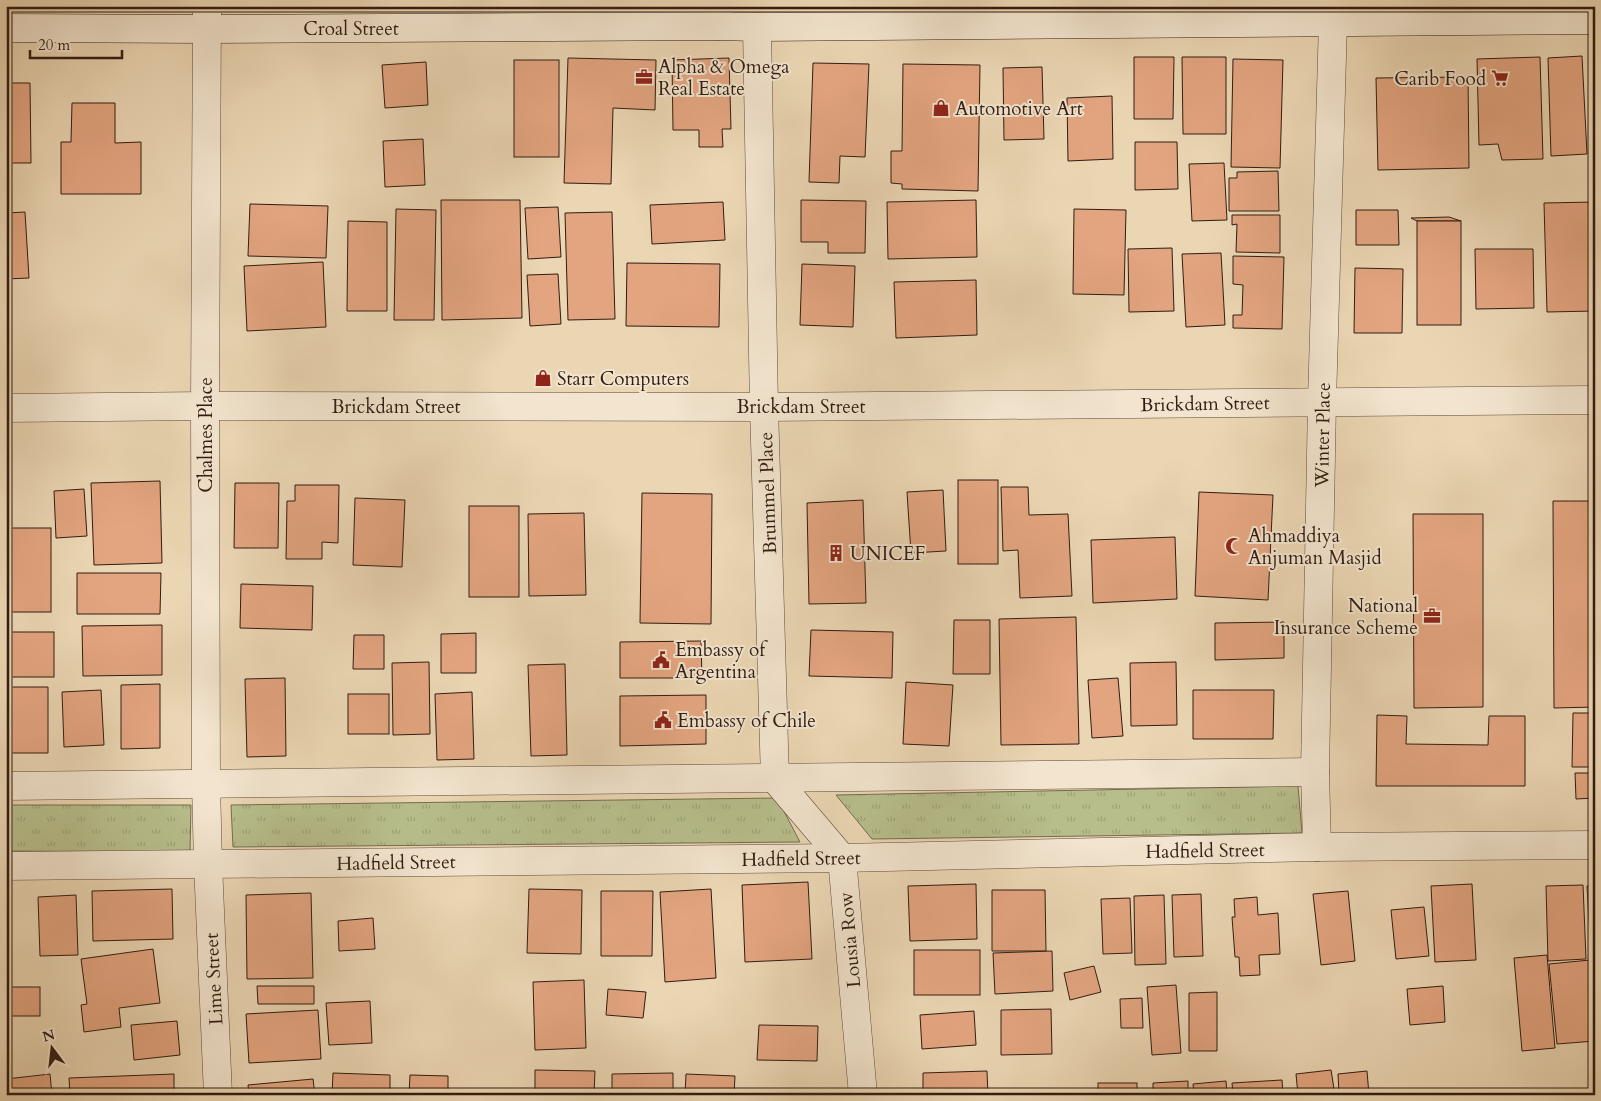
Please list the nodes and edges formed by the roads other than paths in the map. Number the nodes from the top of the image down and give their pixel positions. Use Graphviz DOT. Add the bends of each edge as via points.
graph roads {
  1 [pos="1462,14"];
  2 [pos="718,16"];
  3 [pos="207,18"];
  4 [pos="1595,20"];
  5 [pos="1333,22"];
  6 [pos="6,28"];
  7 [pos="757,28"];
  8 [pos="1595,400"];
  9 [pos="1322,402"];
  10 [pos="205,406"];
  11 [pos="764,407"];
  12 [pos="6,408"];
  13 [pos="1315,772"];
  14 [pos="775,779"];
  15 [pos="206,784"];
  16 [pos="6,786"];
  17 [pos="1595,846"];
  18 [pos="1317,847"];
  19 [pos="842,858"];
  20 [pos="208,864"];
  21 [pos="6,866"];
  22 [pos="218,1095"];
  23 [pos="863,1095"];
  1 -- 4 [label="street, Croal Street"];
  1 -- 5 [label="street, Croal Street"];
  2 -- 3 [label="street, Croal Street"];
  2 -- 7 [label="street, Croal Street"];
  3 -- 6 [label="street, Croal Street"];
  3 -- 10 [label="street, Chalmes Place"];
  5 -- 7 [label="street, Croal Street"];
  5 -- 9 [label="street, Winter Place"];
  7 -- 11 [label="street, Brummel Place"];
  8 -- 9 [label="street, Brickdam Street"];
  9 -- 11 [label="street, Brickdam Street"];
  9 -- 13 [label="street, Winter Place"];
  10 -- 11 [label="street, Brickdam Street"];
  10 -- 12 [label="street, Brickdam Street"];
  10 -- 15 [label="street, Chalmes Place"];
  11 -- 14 [label="street, Brummel Place"];
  13 -- 14 [label="street"];
  13 -- 18 [label="street, Winter Place"];
  14 -- 15 [label="street"];
  14 -- 19 [label="street"];
  15 -- 16 [label="street"];
  15 -- 20 [label="street, Chalmes Place"];
  17 -- 18 [label="street, Hadfield Street"];
  18 -- 19 [label="street, Hadfield Street"];
  19 -- 20 [label="street, Hadfield Street"];
  19 -- 23 [label="street, Lousia Row"];
  20 -- 21 [label="street, Hadfield Street"];
  20 -- 22 [label="street, Lime Street"];
}
